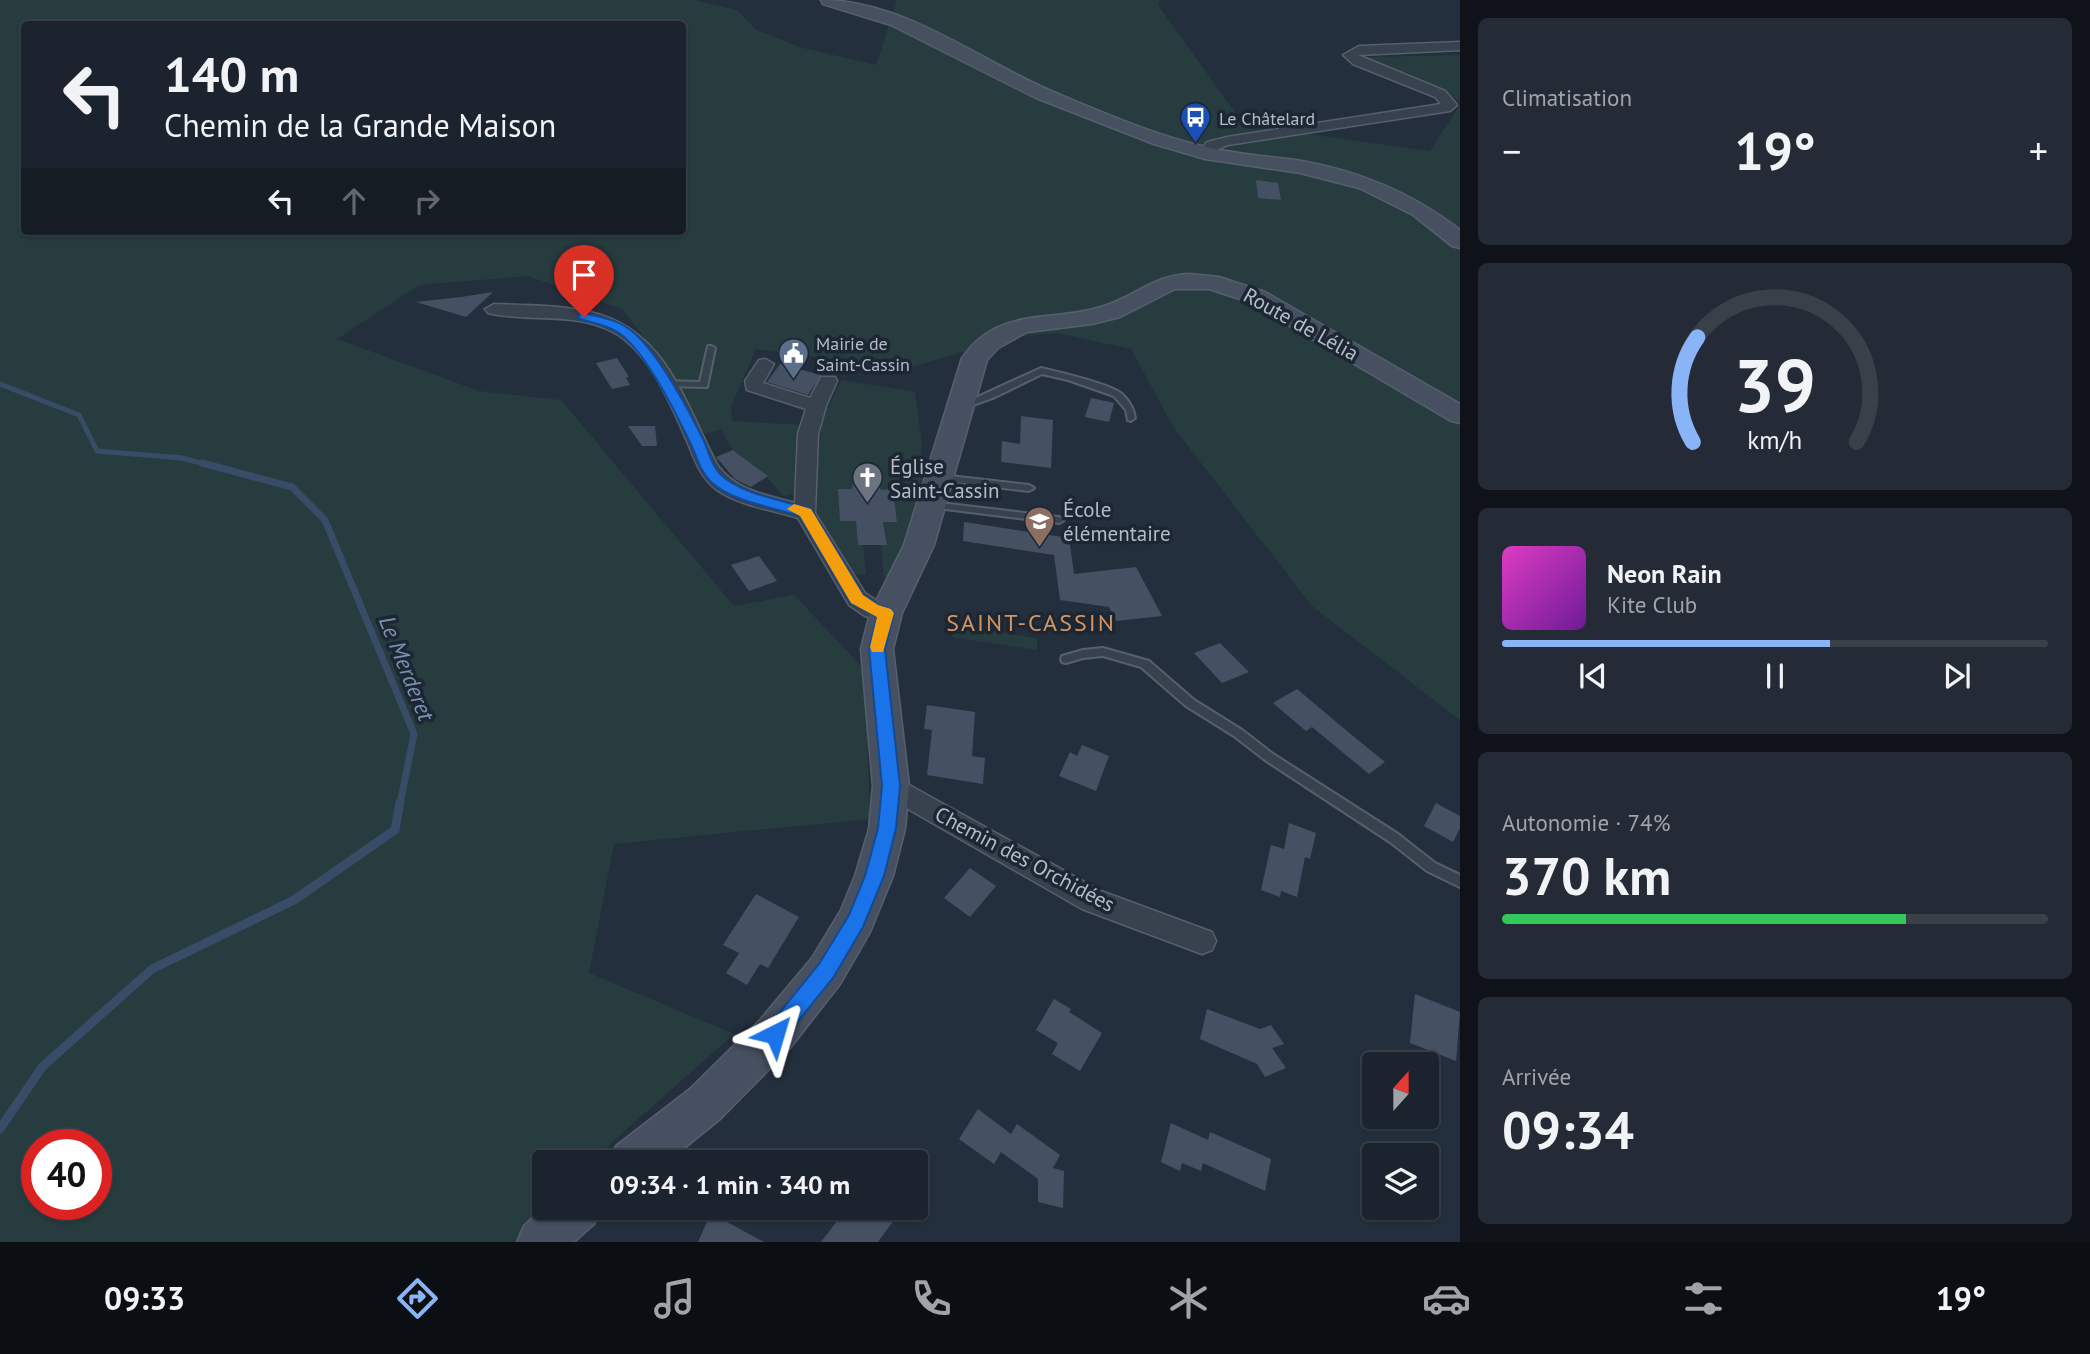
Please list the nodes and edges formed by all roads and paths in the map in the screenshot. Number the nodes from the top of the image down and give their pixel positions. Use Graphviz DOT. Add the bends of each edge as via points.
graph roads {
  1 [pos="829,0"];
  2 [pos="1460,46"];
  3 [pos="1205,153"];
  4 [pos="1460,241"];
  5 [pos="494,309"];
  6 [pos="711,348"];
  7 [pos="765,364"];
  8 [pos="828,381"];
  9 [pos="665,384"];
  10 [pos="816,406"];
  11 [pos="960,407"];
  12 [pos="1460,415"];
  13 [pos="1131,418"];
  14 [pos="937,478"];
  15 [pos="1029,488"];
  16 [pos="930,505"];
  17 [pos="805,513"];
  18 [pos="1059,520"];
  19 [pos="886,613"];
  20 [pos="1066,659"];
  21 [pos="891,786"];
  22 [pos="1460,881"];
  23 [pos="1202,941"];
  24 [pos="647,1150"];
  25 [pos="565,1220"];
  26 [pos="540,1242"];
  1 -- 3 [label="street" via="897,21 1098,117"];
  2 -- 3 [label="street" via="1359,50 1349,55 1440,94 1449,102 1445,108 1227,141 1212,145"];
  3 -- 4 [label="street" via="1300,167 1366,183 1421,210"];
  5 -- 9 [label="street" via="562,313 606,322 636,340"];
  6 -- 9 [label="lane" via="704,385"];
  7 -- 10 [label="street" via="754,386"];
  8 -- 10 [label="street"];
  9 -- 17 [label="street" via="717,479 734,490"];
  10 -- 17 [label="street" via="807,434"];
  11 -- 12 [label="street, Route de Lélia" via="975,358 996,335 1027,324 1110,313 1158,286 1189,280 1250,293"];
  11 -- 13 [label="lane" via="1041,371 1117,394"];
  11 -- 14 [label="street, Route de Lélia"];
  14 -- 15 [label="lane"];
  14 -- 16 [label="street, Route de Lélia"];
  16 -- 18 [label="lane"];
  16 -- 19 [label="street, Route de Lélia" via="919,545"];
  17 -- 19 [label="street" via="857,599"];
  19 -- 21 [label="street, Route de Lélia" via="877,649"];
  20 -- 22 [label="lane" via="1103,652 1145,664 1191,703 1269,757 1432,867"];
  21 -- 23 [label="street, Chemin des Orchidées" via="1091,900"];
  21 -- 24 [label="street, Route de Lélia" via="887,828 874,876 856,920 826,971 775,1034 714,1095"];
  25 -- 26 [label="street"];
}
